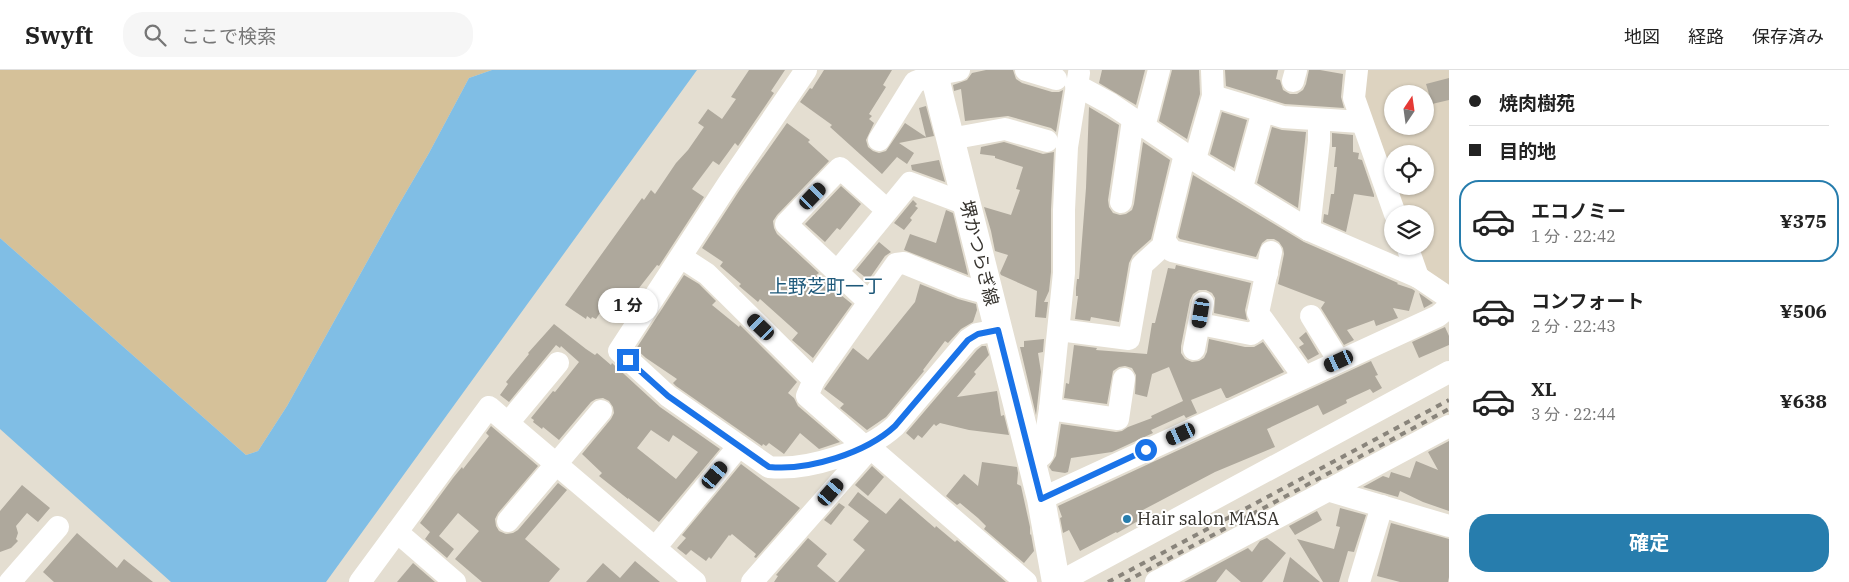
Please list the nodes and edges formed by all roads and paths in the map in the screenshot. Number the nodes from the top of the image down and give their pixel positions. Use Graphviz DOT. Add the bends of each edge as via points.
graph roads {
  1 [pos="806,70"];
  2 [pos="1026,70"];
  3 [pos="1159,70"];
  4 [pos="1212,70"];
  5 [pos="1357,70"];
  6 [pos="942,72"];
  7 [pos="1071,78"];
  8 [pos="1213,96"];
  9 [pos="1263,111"];
  10 [pos="1319,120"];
  11 [pos="1361,122"];
  12 [pos="1139,124"];
  13 [pos="950,139"];
  14 [pos="879,140"];
  15 [pos="1048,141"];
  16 [pos="1190,156"];
  17 [pos="1242,187"];
  18 [pos="1120,202"];
  19 [pos="966,204"];
  20 [pos="1392,205"];
  21 [pos="888,210"];
  22 [pos="1309,230"];
  23 [pos="1166,243"];
  24 [pos="1410,255"];
  25 [pos="681,257"];
  26 [pos="838,272"];
  27 [pos="1418,277"];
  28 [pos="989,294"];
  29 [pos="1449,298"];
  30 [pos="869,302"];
  31 [pos="1449,306"];
  32 [pos="1311,316"];
  33 [pos="1265,324"];
  34 [pos="998,330"];
  35 [pos="1059,330"];
  36 [pos="1194,349"];
  37 [pos="1339,361"];
  38 [pos="558,363"];
  39 [pos="1449,372"];
  40 [pos="1304,377"];
  41 [pos="1124,379"];
  42 [pos="814,380"];
  43 [pos="1050,409"];
  44 [pos="601,411"];
  45 [pos="508,423"];
  46 [pos="1449,426"];
  47 [pos="739,446"];
  48 [pos="867,446"];
  49 [pos="556,464"];
  50 [pos="1032,464"];
  51 [pos="1327,490"];
  52 [pos="1041,499"];
  53 [pos="1382,506"];
  54 [pos="508,522"];
  55 [pos="1449,526"];
  56 [pos="58,527"];
  57 [pos="396,532"];
  58 [pos="655,548"];
  59 [pos="10,582"];
  60 [pos="360,582"];
  61 [pos="455,582"];
  62 [pos="695,582"];
  63 [pos="752,582"];
  64 [pos="1026,582"];
  65 [pos="1056,582"];
  66 [pos="1060,582"];
  67 [pos="1156,582"];
  68 [pos="1359,582"];
  1 -- 25 [label="street"];
  2 -- 7 [label="street"];
  3 -- 12 [label="street"];
  4 -- 8 [label="street"];
  5 -- 11 [label="street" via="1354,98"];
  6 -- 13 [label="main road, 堺かつらぎ線"];
  6 -- 14 [label="street" via="915,82"];
  7 -- 12 [label="street"];
  7 -- 35 [label="street"];
  8 -- 9 [label="street"];
  8 -- 16 [label="street"];
  9 -- 10 [label="street" via="1283,117"];
  9 -- 17 [label="street"];
  10 -- 11 [label="street"];
  10 -- 22 [label="street"];
  11 -- 20 [label="street"];
  12 -- 16 [label="street"];
  12 -- 18 [label="street"];
  13 -- 15 [label="street" via="1005,129"];
  13 -- 19 [label="main road, 堺かつらぎ線"];
  16 -- 17 [label="street"];
  16 -- 23 [label="street" via="1164,240"];
  17 -- 22 [label="street"];
  19 -- 21 [label="street" via="910,183"];
  19 -- 28 [label="main road, 堺かつらぎ線"];
  21 -- 26 [label="street"];
  21 -- 26 [label="street" via="840,168 786,224"];
  22 -- 27 [label="street"];
  23 -- 33 [label="street" via="1172,251 1269,263 1258,313"];
  23 -- 35 [label="street" via="1142,264 1129,339"];
  24 -- 27 [label="street"];
  25 -- 42 [label="street" via="707,274"];
  25 -- 47 [label="street" via="620,351 668,396"];
  26 -- 30 [label="street"];
  27 -- 29 [label="street"];
  28 -- 30 [label="street" via="962,287 904,263 896,264"];
  28 -- 34 [label="main road, 堺かつらぎ線"];
  30 -- 42 [label="street"];
  31 -- 37 [label="street" via="1438,316"];
  32 -- 37 [label="street"];
  33 -- 36 [label="street" via="1251,334 1201,313"];
  33 -- 40 [label="street"];
  34 -- 48 [label="street" via="978,334 968,340 895,426"];
  34 -- 50 [label="main road, 堺かつらぎ線"];
  35 -- 43 [label="street"];
  37 -- 40 [label="street"];
  38 -- 45 [label="street"];
  39 -- 66 [label="street"];
  40 -- 52 [label="street"];
  41 -- 43 [label="street" via="1118,419"];
  42 -- 48 [label="street" via="807,396"];
  43 -- 50 [label="street" via="1043,454"];
  44 -- 49 [label="street"];
  45 -- 49 [label="street"];
  45 -- 57 [label="street" via="489,407"];
  46 -- 51 [label="street"];
  47 -- 48 [label="street" via="769,467 783,468 825,461"];
  47 -- 58 [label="street"];
  48 -- 63 [label="street"];
  48 -- 64 [label="street"];
  49 -- 54 [label="street"];
  49 -- 58 [label="street"];
  50 -- 52 [label="main road, 堺かつらぎ線"];
  51 -- 53 [label="street"];
  51 -- 67 [label="street"];
  52 -- 65 [label="main road, 堺かつらぎ線"];
  53 -- 55 [label="street"];
  53 -- 68 [label="street"];
  56 -- 59 [label="street"];
  57 -- 60 [label="street"];
  57 -- 61 [label="street"];
  58 -- 62 [label="street"];
}
